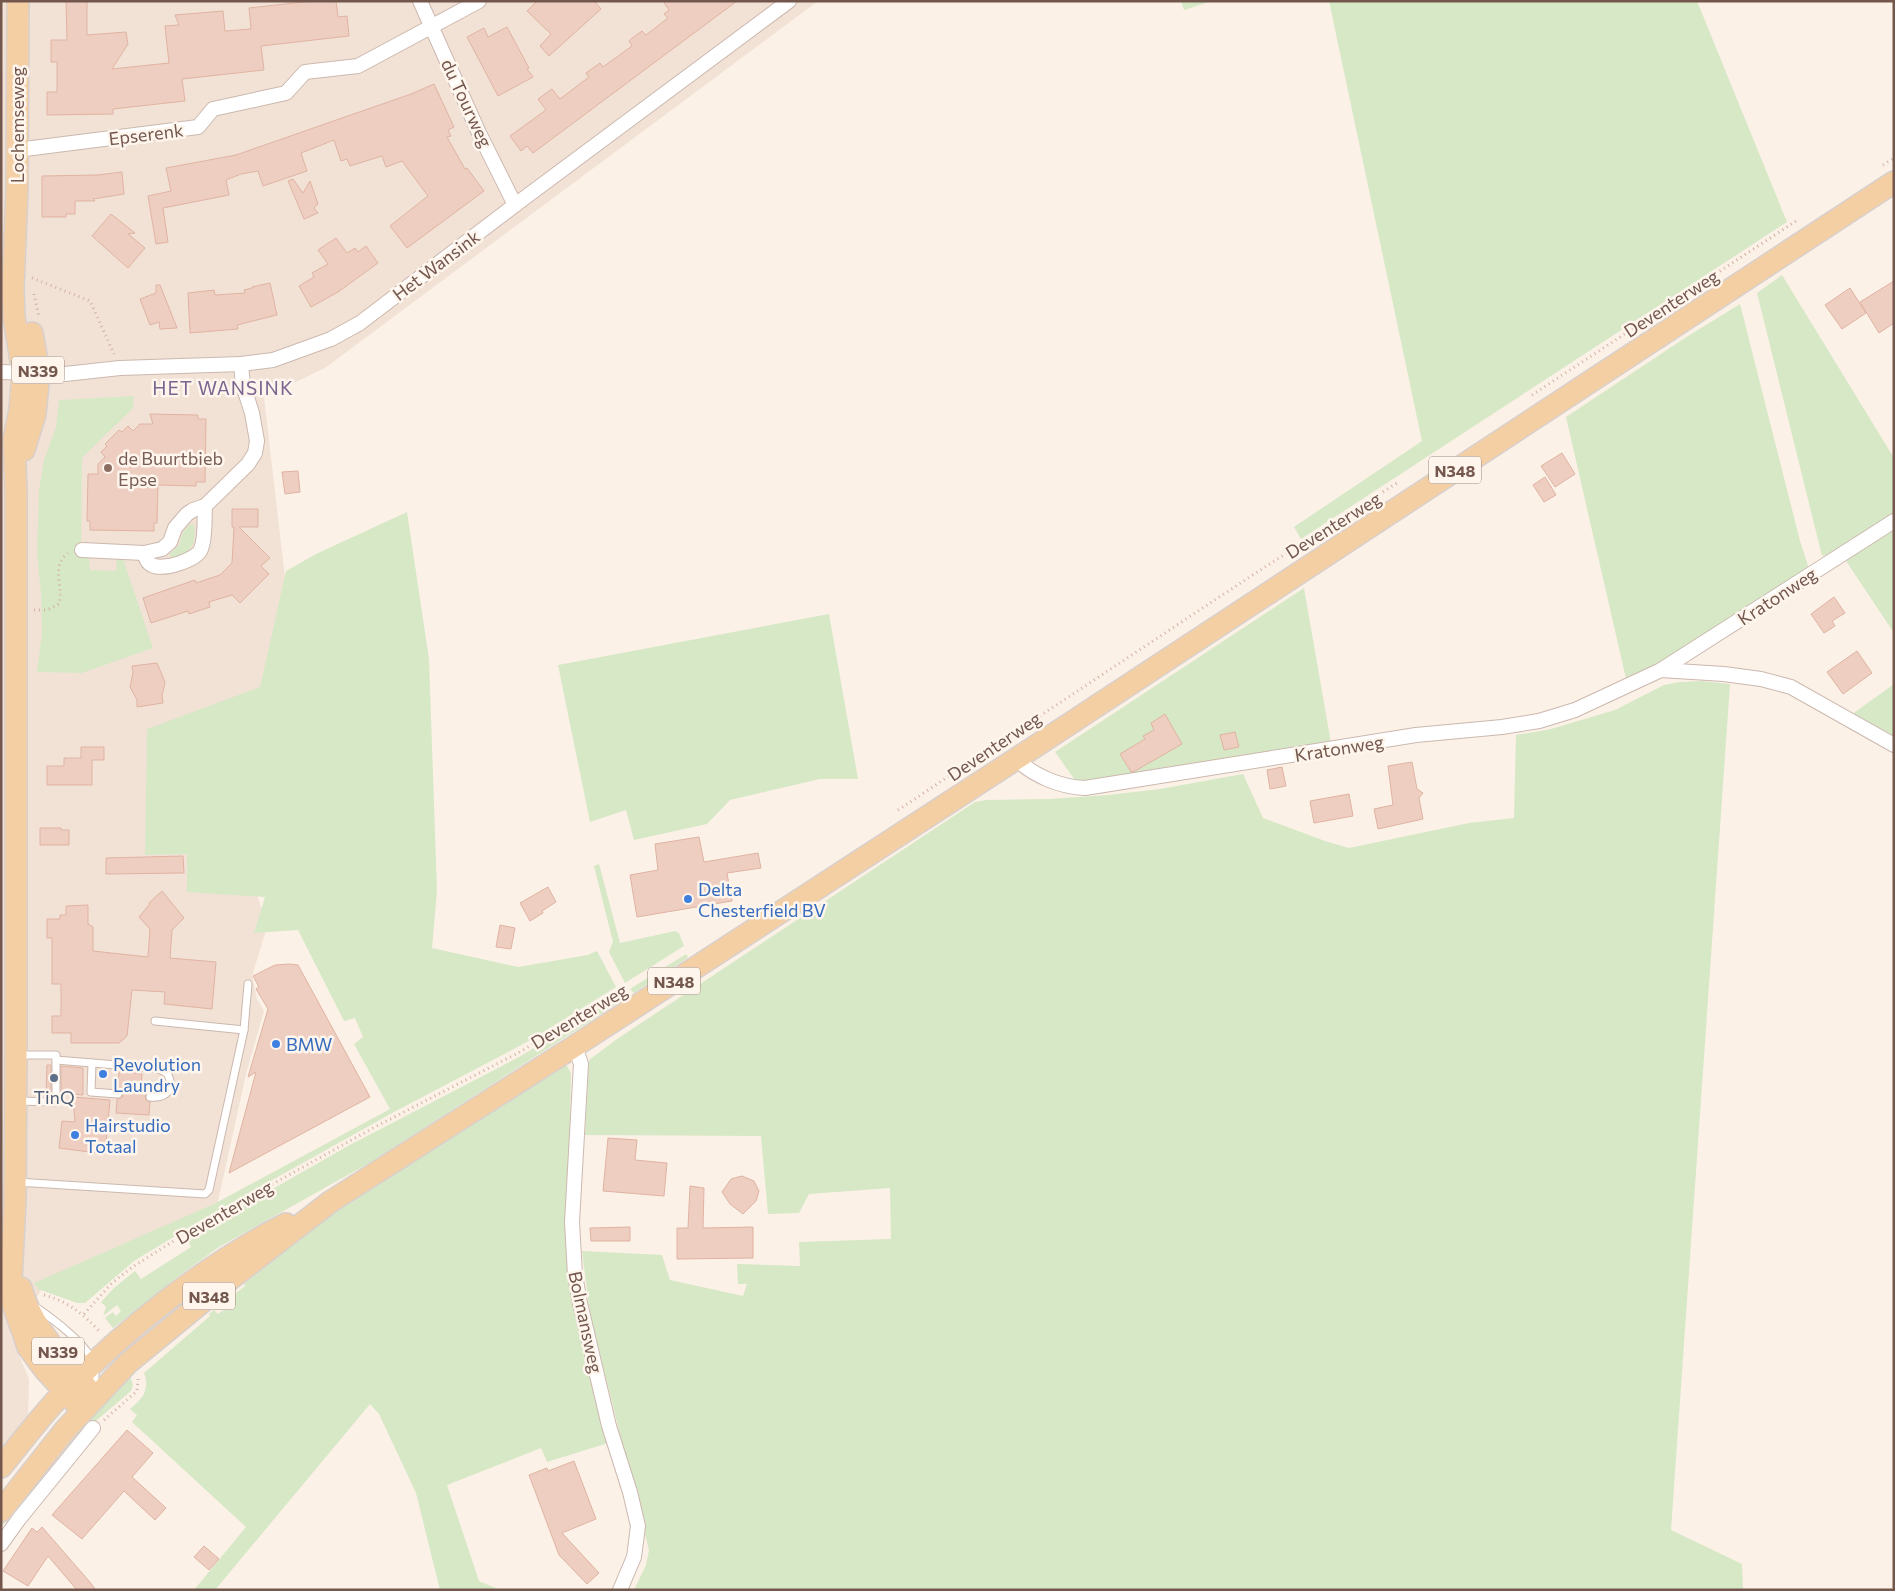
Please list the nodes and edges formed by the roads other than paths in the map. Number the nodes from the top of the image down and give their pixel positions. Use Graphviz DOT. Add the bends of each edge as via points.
graph roads {
  1 [pos="18,1"];
  2 [pos="420,1"];
  3 [pos="479,1"];
  4 [pos="789,1"];
  5 [pos="432,28"];
  6 [pos="17,150"];
  7 [pos="1887,175"];
  8 [pos="515,205"];
  9 [pos="242,364"];
  10 [pos="1,372"];
  11 [pos="31,373"];
  12 [pos="205,506"];
  13 [pos="1894,521"];
  14 [pos="82,550"];
  15 [pos="144,553"];
  16 [pos="1661,670"];
  17 [pos="1894,746"];
  18 [pos="1016,758"];
  19 [pos="248,984"];
  20 [pos="155,1021"];
  21 [pos="244,1030"];
  22 [pos="574,1046"];
  23 [pos="16,1056"];
  24 [pos="56,1060"];
  25 [pos="92,1063"];
  26 [pos="118,1094"];
  27 [pos="150,1097"];
  28 [pos="15,1101"];
  29 [pos="14,1182"];
  30 [pos="330,1202"];
  31 [pos="19,1301"];
  32 [pos="79,1378"];
  33 [pos="90,1412"];
  34 [pos="1,1467"];
  35 [pos="1,1511"];
  36 [pos="1,1544"];
  37 [pos="620,1590"];
  1 -- 6 [label="main road, Lochemseweg / N339"];
  2 -- 5 [label="street, du Tourweg"];
  3 -- 5 [label="street, Epserenk"];
  4 -- 8 [label="street, Het Wansink"];
  5 -- 6 [label="street, Epserenk" via="358,66 305,72 286,93 213,109 198,127"];
  5 -- 8 [label="street, du Tourweg"];
  6 -- 11 [label="main road, Lochemseweg / N339" via="14,317"];
  7 -- 18 [label="main road, Deventerweg / N348"];
  8 -- 9 [label="street, Het Wansink" via="360,323 331,340 273,360"];
  9 -- 11 [label="street, Het Wansink"];
  9 -- 12 [label="street" via="243,385 256,436 255,454"];
  10 -- 11 [label="street, Het Wansink"];
  11 -- 23 [label="main road, Lochemseweg / N339" via="14,440"];
  12 -- 15 [label="street" via="182,519 168,545"];
  12 -- 15 [label="street" via="202,549 194,558 164,568 150,565"];
  13 -- 16 [label="street, Kratonweg"];
  14 -- 15 [label="street"];
  16 -- 17 [label="street, Kratonweg" via="1724,674 1791,687"];
  16 -- 18 [label="street, Kratonweg" via="1575,710 1539,721 1416,735 1085,788 1074,788 1034,773"];
  18 -- 22 [label="main road, Deventerweg / N348"];
  19 -- 21 [label="lane"];
  20 -- 21 [label="lane"];
  21 -- 29 [label="lane" via="209,1190 204,1194"];
  22 -- 30 [label="main road, Deventerweg / N348"];
  22 -- 37 [label="street, Bolmansweg" via="581,1064 572,1222 575,1275 609,1426 638,1526 634,1557"];
  23 -- 24 [label="lane" via="56,1055"];
  23 -- 28 [label="main road, Lochemseweg / N339"];
  24 -- 25 [label="lane"];
  24 -- 28 [label="lane" via="56,1102"];
  25 -- 26 [label="lane" via="91,1092"];
  25 -- 27 [label="lane" via="154,1068 166,1072 171,1087 168,1093"];
  28 -- 29 [label="main road, Lochemseweg / N339"];
  29 -- 31 [label="main road, Lochemseweg / N339" via="11,1282"];
  30 -- 32 [label="main road, Deventerweg / N348" via="260,1237 196,1279 134,1328"];
  30 -- 33 [label="main road, Deventerweg / N348" via="128,1363"];
  31 -- 32 [label="main road, Lochemseweg / N339" via="28,1347 38,1361"];
  31 -- 32 [label="lane, Lochemseweg" via="42,1312 82,1347"];
  32 -- 33 [label="main road, Lochemseweg / N339"];
  32 -- 33 [label="lane"];
  32 -- 34 [label="main road, Deventerweg / N348"];
  33 -- 35 [label="main road, Deventerweg / N348"];
  33 -- 36 [label="street, Deventerweg"];
}
